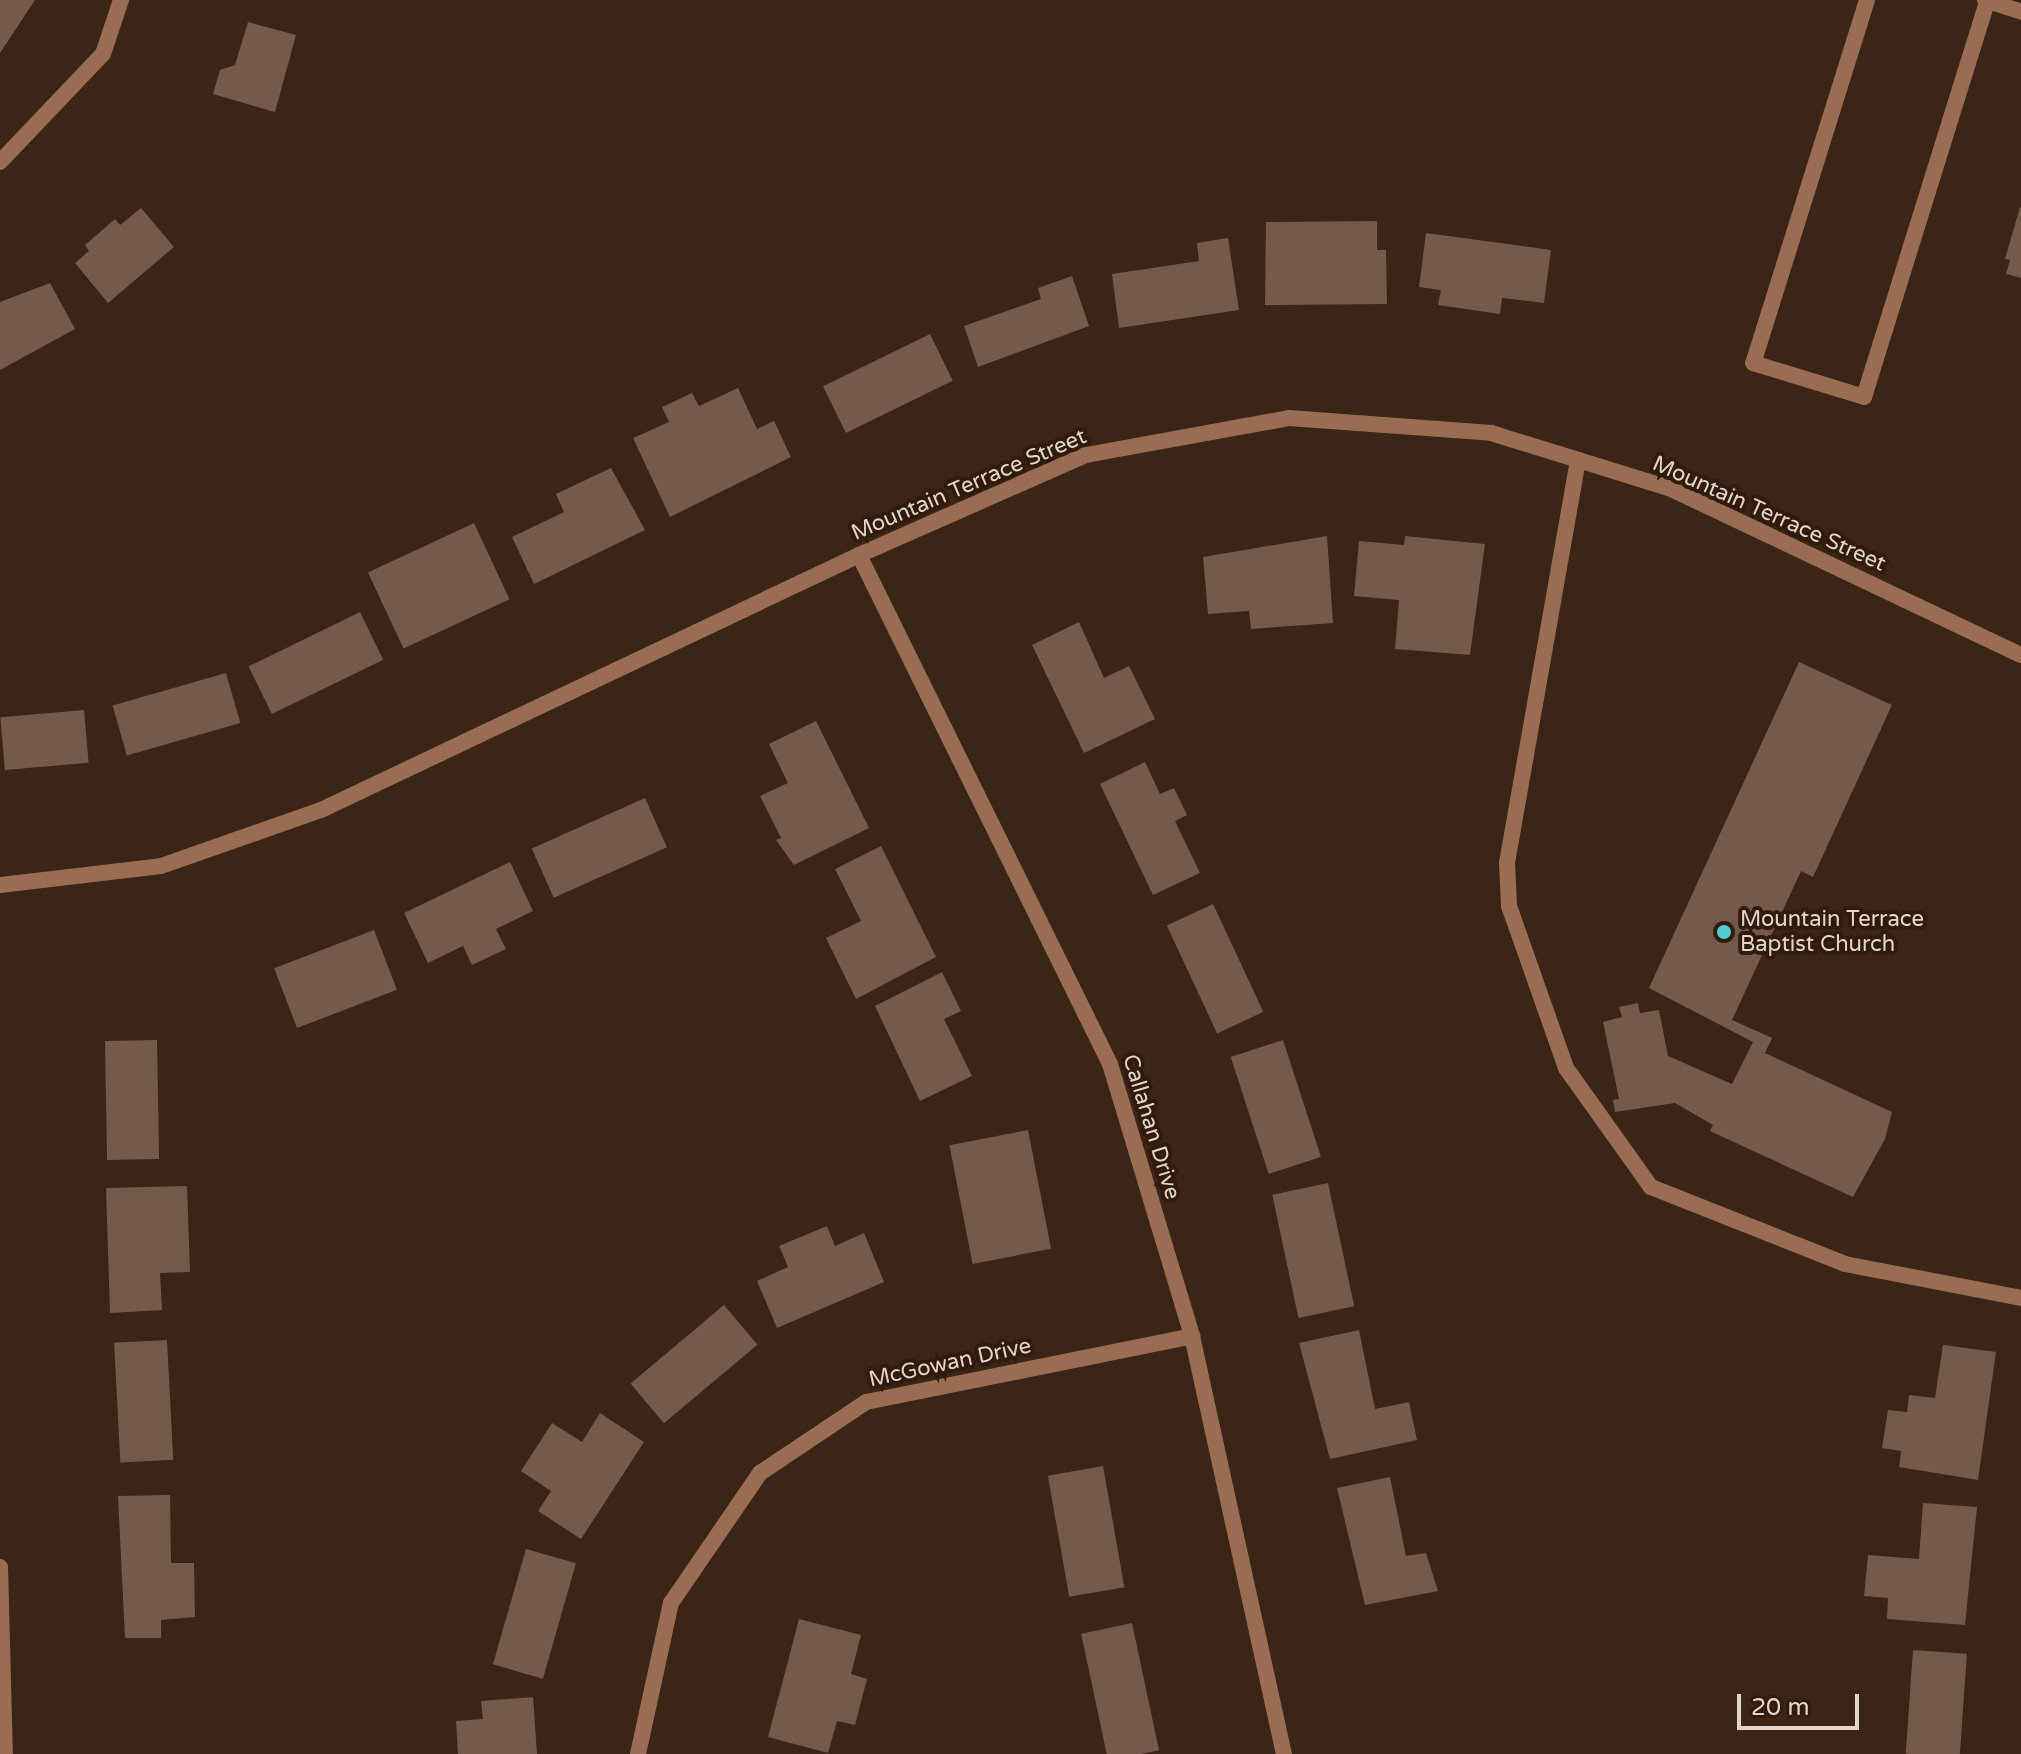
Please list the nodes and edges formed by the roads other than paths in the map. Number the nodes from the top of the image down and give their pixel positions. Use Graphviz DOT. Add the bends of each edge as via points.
graph roads {
  1 [pos="121,0"];
  2 [pos="1867,0"];
  3 [pos="1986,0"];
  4 [pos="2021,12"];
  5 [pos="0,162"];
  6 [pos="1578,460"];
  7 [pos="859,555"];
  8 [pos="2021,655"];
  9 [pos="0,885"];
  10 [pos="2021,1298"];
  11 [pos="1192,1336"];
  12 [pos="0,1567"];
  13 [pos="5,1754"];
  14 [pos="638,1754"];
  15 [pos="1284,1754"];
  1 -- 5 [label="street" via="103,54"];
  2 -- 3 [label="street" via="1753,363 1864,397"];
  3 -- 4 [label="street"];
  6 -- 7 [label="street, Mountain Terrace Street" via="1491,433 1289,418 1086,455"];
  6 -- 8 [label="street, Mountain Terrace Street" via="1669,488"];
  6 -- 10 [label="street" via="1507,863 1509,906 1566,1068 1651,1187 1845,1264"];
  7 -- 9 [label="street, Mountain Terrace Street" via="321,810 161,866"];
  7 -- 11 [label="street, Callahan Drive" via="1110,1064"];
  11 -- 14 [label="street, McGowan Drive" via="866,1402 760,1473 671,1603"];
  11 -- 15 [label="street, Callahan Drive"];
  12 -- 13 [label="street"];
}
